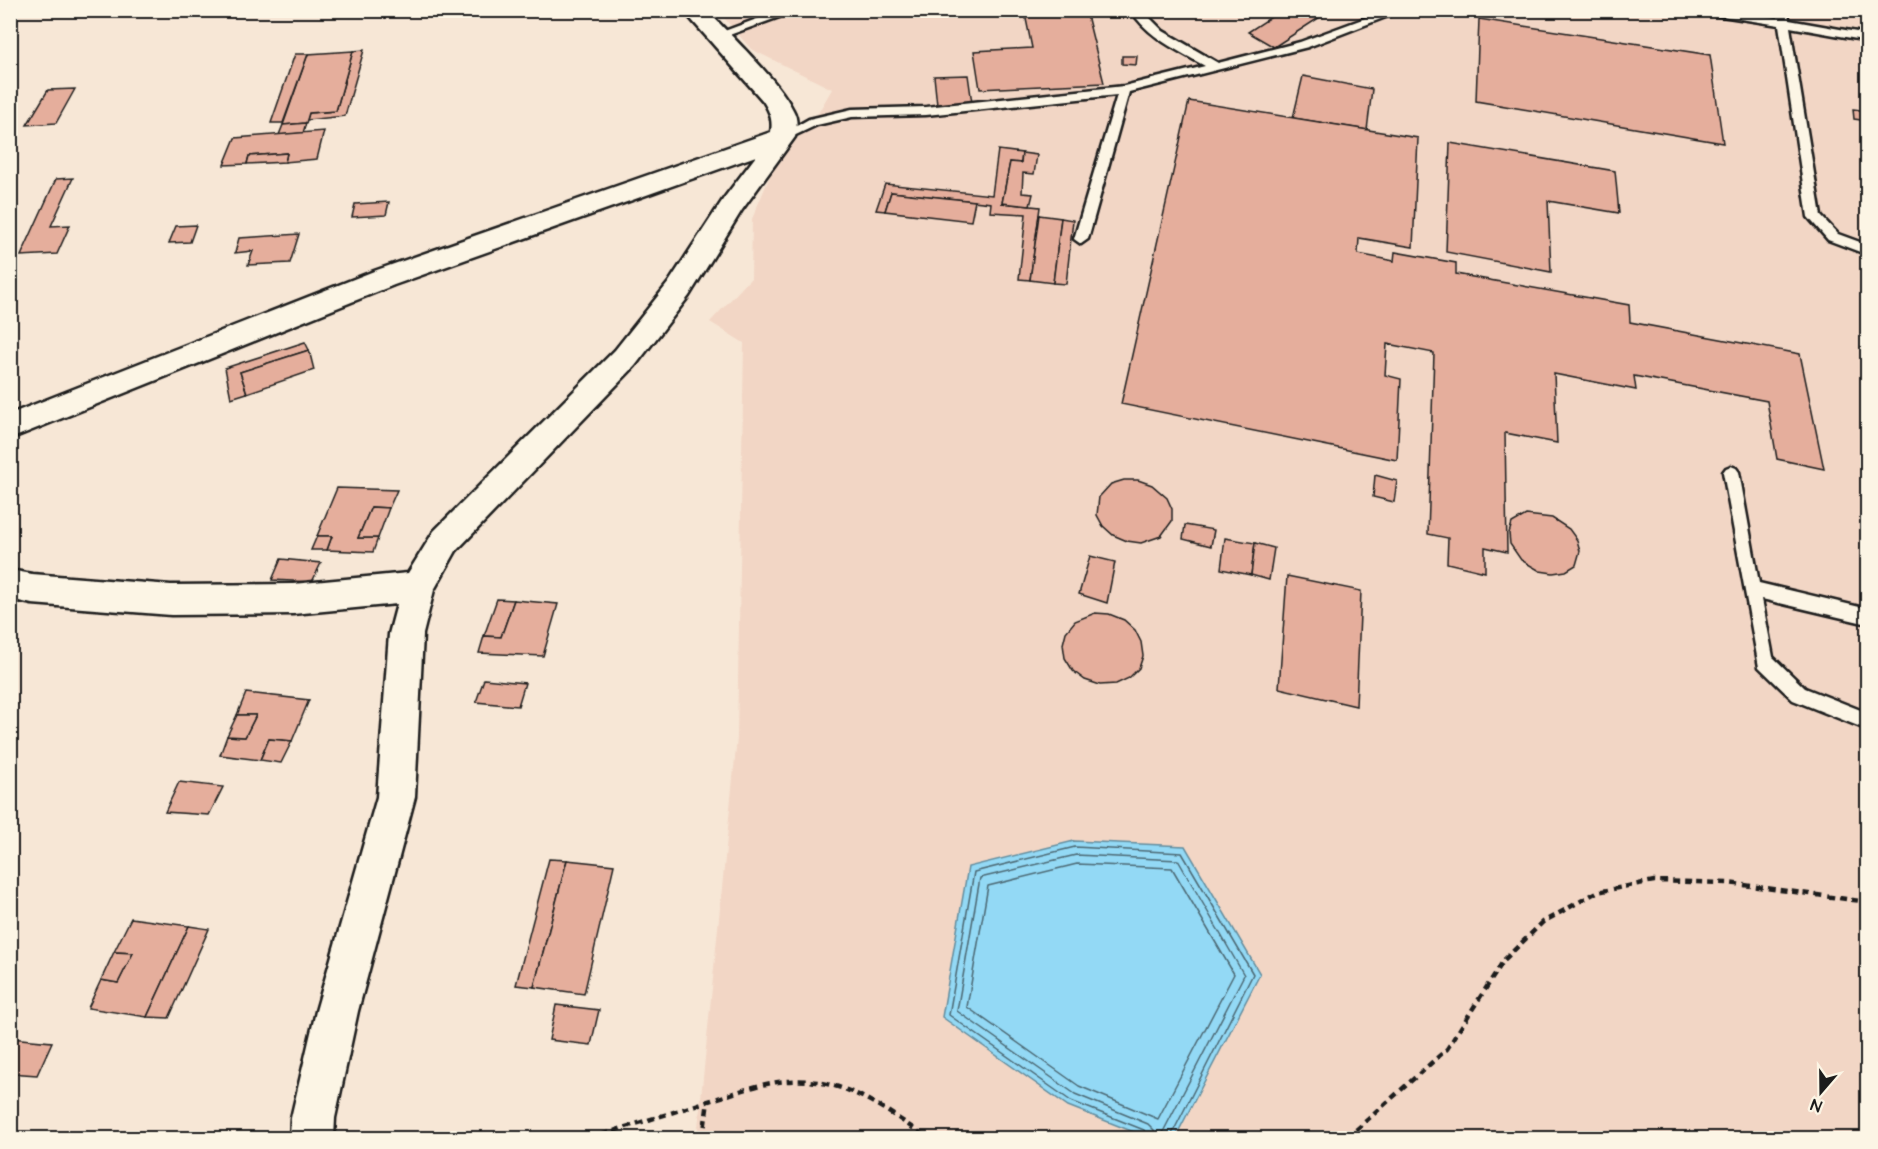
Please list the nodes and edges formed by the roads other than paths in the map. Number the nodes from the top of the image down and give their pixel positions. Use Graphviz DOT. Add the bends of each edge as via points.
graph roads {
  1 [pos="694,10"];
  2 [pos="794,10"];
  3 [pos="1136,10"];
  4 [pos="1399,10"];
  5 [pos="1702,10"];
  6 [pos="1783,16"];
  7 [pos="717,36"];
  8 [pos="1868,38"];
  9 [pos="1216,67"];
  10 [pos="1124,90"];
  11 [pos="783,137"];
  12 [pos="1081,239"];
  13 [pos="1868,250"];
  14 [pos="10,427"];
  15 [pos="1731,472"];
  16 [pos="10,584"];
  17 [pos="418,587"];
  18 [pos="1753,589"];
  19 [pos="1868,617"];
  20 [pos="1868,722"];
  21 [pos="312,1138"];
  1 -- 7 [label="street"];
  2 -- 7 [label="lane"];
  3 -- 9 [label="lane" via="1159,34"];
  4 -- 9 [label="lane" via="1304,45"];
  5 -- 6 [label="lane"];
  6 -- 8 [label="lane"];
  6 -- 13 [label="lane" via="1815,216 1833,237"];
  7 -- 11 [label="street" via="782,111"];
  9 -- 10 [label="lane"];
  10 -- 11 [label="lane" via="926,111 852,113 813,122"];
  10 -- 12 [label="lane"];
  11 -- 14 [label="street" via="384,278"];
  11 -- 17 [label="street" via="733,204 679,289 625,358 445,542"];
  15 -- 18 [label="lane"];
  16 -- 17 [label="street" via="171,600 293,599"];
  17 -- 21 [label="street" via="406,634 396,797 337,1011"];
  18 -- 19 [label="lane"];
  18 -- 20 [label="lane" via="1765,661 1799,694"];
}
